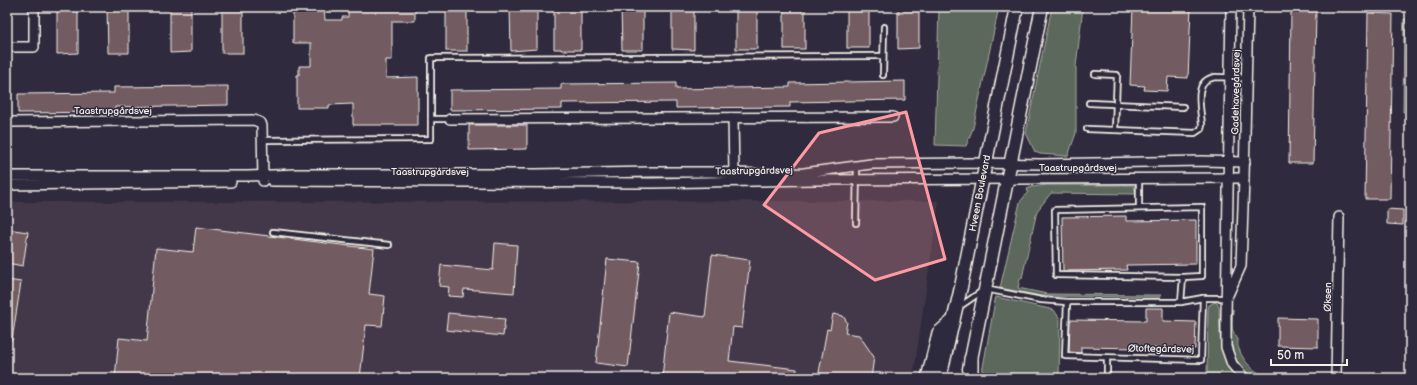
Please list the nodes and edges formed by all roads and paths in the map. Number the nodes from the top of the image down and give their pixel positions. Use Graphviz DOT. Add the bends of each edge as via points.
graph roads {
  1 [pos="34,7"];
  2 [pos="1017,7"];
  3 [pos="1042,7"];
  4 [pos="1231,7"];
  5 [pos="1248,7"];
  6 [pos="884,27"];
  7 [pos="7,47"];
  8 [pos="883,56"];
  9 [pos="1095,74"];
  10 [pos="883,75"];
  11 [pos="1229,77"];
  12 [pos="1247,78"];
  13 [pos="1089,103"];
  14 [pos="1116,104"];
  15 [pos="1183,107"];
  16 [pos="893,117"];
  17 [pos="733,118"];
  18 [pos="431,119"];
  19 [pos="450,119"];
  20 [pos="7,122"];
  21 [pos="1087,129"];
  22 [pos="1115,130"];
  23 [pos="263,140"];
  24 [pos="1229,162"];
  25 [pos="1245,162"];
  26 [pos="985,164"];
  27 [pos="1010,164"];
  28 [pos="858,166"];
  29 [pos="734,173"];
  30 [pos="7,176"];
  31 [pos="263,178"];
  32 [pos="1139,178"];
  33 [pos="1229,178"];
  34 [pos="1244,178"];
  35 [pos="982,179"];
  36 [pos="1008,179"];
  37 [pos="857,180"];
  38 [pos="7,185"];
  39 [pos="1139,208"];
  40 [pos="1339,217"];
  41 [pos="856,222"];
  42 [pos="273,232"];
  43 [pos="389,245"];
  44 [pos="1183,277"];
  45 [pos="985,289"];
  46 [pos="1203,298"];
  47 [pos="1226,298"];
  48 [pos="1067,302"];
  49 [pos="1181,302"];
  50 [pos="954,315"];
  51 [pos="1107,358"];
  52 [pos="970,359"];
  53 [pos="928,378"];
  54 [pos="940,378"];
  55 [pos="967,378"];
  56 [pos="972,378"];
  57 [pos="1107,378"];
  58 [pos="1244,378"];
  59 [pos="1336,378"];
  1 -- 7 [label="street" via="34,47"];
  2 -- 26 [label="street, Hveen Boulevard"];
  3 -- 27 [label="street"];
  4 -- 11 [label="street, Gadehavegårdsvej"];
  5 -- 12 [label="street, Gadehavegårdsvej"];
  6 -- 8 [label="lane"];
  8 -- 10 [label="lane"];
  8 -- 18 [label="lane" via="431,58"];
  9 -- 14 [label="lane" via="1117,75"];
  11 -- 12 [label="lane"];
  11 -- 22 [label="lane" via="1210,78 1202,84 1199,93 1202,125 1198,131 1191,133"];
  11 -- 24 [label="street, Gadehavegårdsvej"];
  12 -- 25 [label="street, Gadehavegårdsvej"];
  13 -- 14 [label="lane"];
  14 -- 15 [label="lane"];
  14 -- 22 [label="lane"];
  16 -- 17 [label="street"];
  17 -- 19 [label="street"];
  17 -- 29 [label="street, Taastrupgårdsvej"];
  18 -- 19 [label="lane"];
  18 -- 23 [label="lane" via="431,139"];
  20 -- 23 [label="street, Taastrupgårdsvej" via="254,120 262,126"];
  21 -- 22 [label="lane"];
  23 -- 31 [label="street, Taastrupgårdsvej"];
  24 -- 25 [label="street, Taastrupgårdsvej"];
  24 -- 27 [label="street, Taastrupgårdsvej"];
  24 -- 33 [label="street, Gadehavegårdsvej"];
  25 -- 34 [label="street, Gadehavegårdsvej"];
  26 -- 27 [label="street, Taastrupgårdsvej"];
  26 -- 28 [label="street, Taastrupgårdsvej"];
  26 -- 35 [label="street, Hveen Boulevard"];
  27 -- 36 [label="street"];
  28 -- 29 [label="street, Taastrupgårdsvej" via="804,173"];
  28 -- 37 [label="lane"];
  29 -- 31 [label="street, Taastrupgårdsvej" via="296,174"];
  30 -- 31 [label="street, Taastrupgårdsvej"];
  31 -- 37 [label="street, Taastrupgårdsvej" via="653,183"];
  31 -- 38 [label="street, Taastrupgårdsvej"];
  32 -- 33 [label="street, Taastrupgårdsvej"];
  32 -- 36 [label="street, Taastrupgårdsvej"];
  32 -- 39 [label="lane"];
  33 -- 34 [label="street, Taastrupgårdsvej"];
  33 -- 47 [label="street"];
  34 -- 47 [label="street" via="1240,266"];
  35 -- 36 [label="street, Taastrupgårdsvej"];
  35 -- 37 [label="street, Taastrupgårdsvej"];
  35 -- 50 [label="street, Hveen Boulevard"];
  36 -- 45 [label="street"];
  37 -- 41 [label="lane"];
  39 -- 44 [label="lane" via="1202,207 1202,276"];
  39 -- 44 [label="lane" via="1055,210 1056,275"];
  40 -- 59 [label="street, Øksen"];
  42 -- 43 [label="lane"];
  44 -- 49 [label="lane"];
  45 -- 48 [label="lane" via="1041,300"];
  45 -- 50 [label="lane"];
  45 -- 52 [label="street"];
  46 -- 47 [label="lane"];
  46 -- 49 [label="lane"];
  46 -- 51 [label="lane, Øtoftegårdsvej" via="1201,360"];
  47 -- 58 [label="street" via="1226,347 1232,364"];
  48 -- 49 [label="lane"];
  48 -- 51 [label="lane, Øtoftegårdsvej" via="1065,356"];
  50 -- 53 [label="main road" via="939,333"];
  50 -- 54 [label="street, Hveen Boulevard"];
  51 -- 57 [label="lane"];
  52 -- 55 [label="street"];
  52 -- 56 [label="main road"];
}
